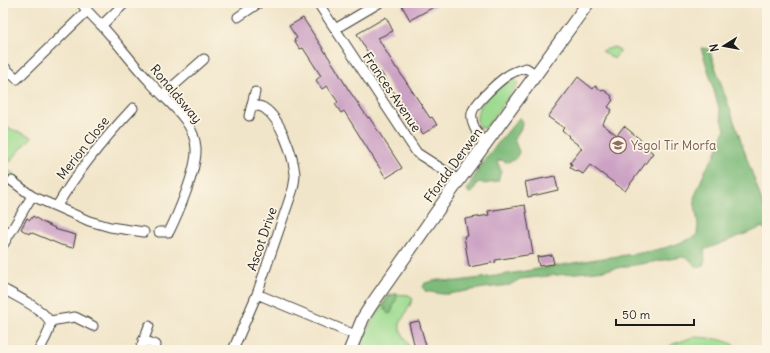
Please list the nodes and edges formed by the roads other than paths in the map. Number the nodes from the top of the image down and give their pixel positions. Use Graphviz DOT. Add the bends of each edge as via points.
graph roads {
  1 [pos="80,3"];
  2 [pos="125,3"];
  3 [pos="259,3"];
  4 [pos="318,3"];
  5 [pos="379,3"];
  6 [pos="588,3"];
  7 [pos="87,11"];
  8 [pos="238,17"];
  9 [pos="102,25"];
  10 [pos="335,29"];
  11 [pos="204,59"];
  12 [pos="3,66"];
  13 [pos="537,75"];
  14 [pos="255,92"];
  15 [pos="163,95"];
  16 [pos="252,105"];
  17 [pos="133,108"];
  18 [pos="248,116"];
  19 [pos="485,144"];
  20 [pos="459,180"];
  21 [pos="12,181"];
  22 [pos="32,196"];
  23 [pos="57,206"];
  24 [pos="144,232"];
  25 [pos="159,232"];
  26 [pos="3,245"];
  27 [pos="3,289"];
  28 [pos="257,294"];
  29 [pos="50,321"];
  30 [pos="93,326"];
  31 [pos="149,326"];
  32 [pos="355,335"];
  33 [pos="143,340"];
  34 [pos="156,345"];
  35 [pos="39,350"];
  36 [pos="140,350"];
  37 [pos="233,350"];
  38 [pos="350,350"];
  1 -- 7 [label="street, Ronaldsway"];
  2 -- 9 [label="street"];
  3 -- 8 [label="street"];
  4 -- 10 [label="street, Frances Avenue"];
  5 -- 10 [label="street"];
  6 -- 13 [label="street, Ffordd Derwen"];
  7 -- 9 [label="street, Ronaldsway"];
  7 -- 12 [label="street" via="17,80"];
  9 -- 15 [label="street, Ronaldsway"];
  10 -- 20 [label="street, Frances Avenue" via="417,153"];
  11 -- 15 [label="street"];
  13 -- 19 [label="street, Ffordd Derwen"];
  13 -- 19 [label="street" via="526,68 519,70 503,79 476,106 472,113 474,128"];
  14 -- 16 [label="street"];
  15 -- 25 [label="street, Ronaldsway" via="194,134 196,150 195,163 177,216 168,232"];
  16 -- 18 [label="street"];
  16 -- 28 [label="street, Ascot Drive" via="267,111 280,127 293,159 295,176 293,189"];
  17 -- 23 [label="street, Merion Close" via="71,182"];
  19 -- 20 [label="street, Ffordd Derwen"];
  20 -- 32 [label="street, Ffordd Derwen" via="374,300"];
  21 -- 22 [label="street"];
  22 -- 23 [label="street"];
  22 -- 26 [label="street"];
  23 -- 24 [label="street" via="89,221"];
  27 -- 29 [label="street" via="43,313"];
  28 -- 32 [label="street"];
  28 -- 37 [label="street, Ascot Drive"];
  29 -- 30 [label="street" via="75,317"];
  29 -- 35 [label="street" via="49,330"];
  31 -- 33 [label="street"];
  32 -- 38 [label="street, Ffordd Derwen"];
  33 -- 34 [label="street"];
  33 -- 36 [label="street"];
}
